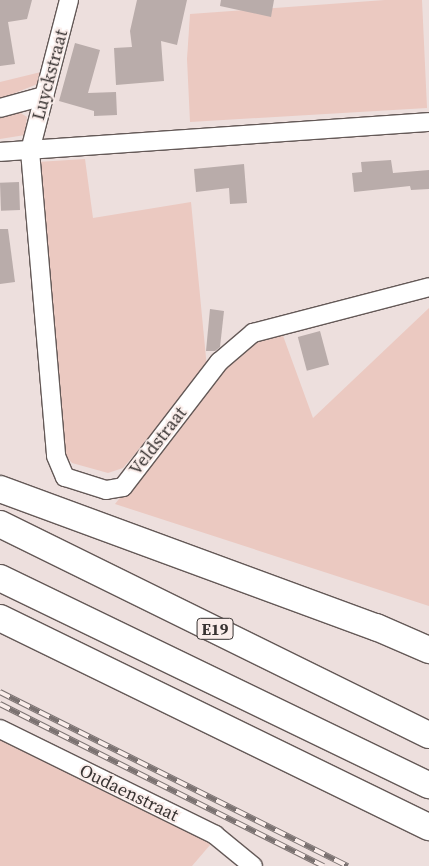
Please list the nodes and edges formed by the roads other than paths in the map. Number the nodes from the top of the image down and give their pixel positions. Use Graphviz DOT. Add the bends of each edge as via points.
graph roads {
  1 [pos="69,0"];
  2 [pos="44,96"];
  3 [pos="0,108"];
  4 [pos="429,122"];
  5 [pos="30,151"];
  6 [pos="0,152"];
  7 [pos="429,287"];
  8 [pos="0,489"];
  9 [pos="0,524"];
  10 [pos="0,578"];
  11 [pos="0,618"];
  12 [pos="429,650"];
  13 [pos="0,729"];
  14 [pos="429,734"];
  15 [pos="429,785"];
  16 [pos="429,827"];
  17 [pos="253,866"];
  1 -- 2 [label="street, Luyckstraat"];
  2 -- 3 [label="street"];
  2 -- 5 [label="street, Luyckstraat"];
  4 -- 5 [label="street"];
  5 -- 6 [label="street"];
  5 -- 7 [label="street, Veldstraat" via="56,456 65,477 106,490 123,486 219,362 253,333"];
  8 -- 12 [label="highway" via="376,627"];
  9 -- 14 [label="highway, E19"];
  10 -- 15 [label="highway"];
  11 -- 16 [label="highway"];
  13 -- 17 [label="street, Oudaenstraat" via="215,836"];
}
